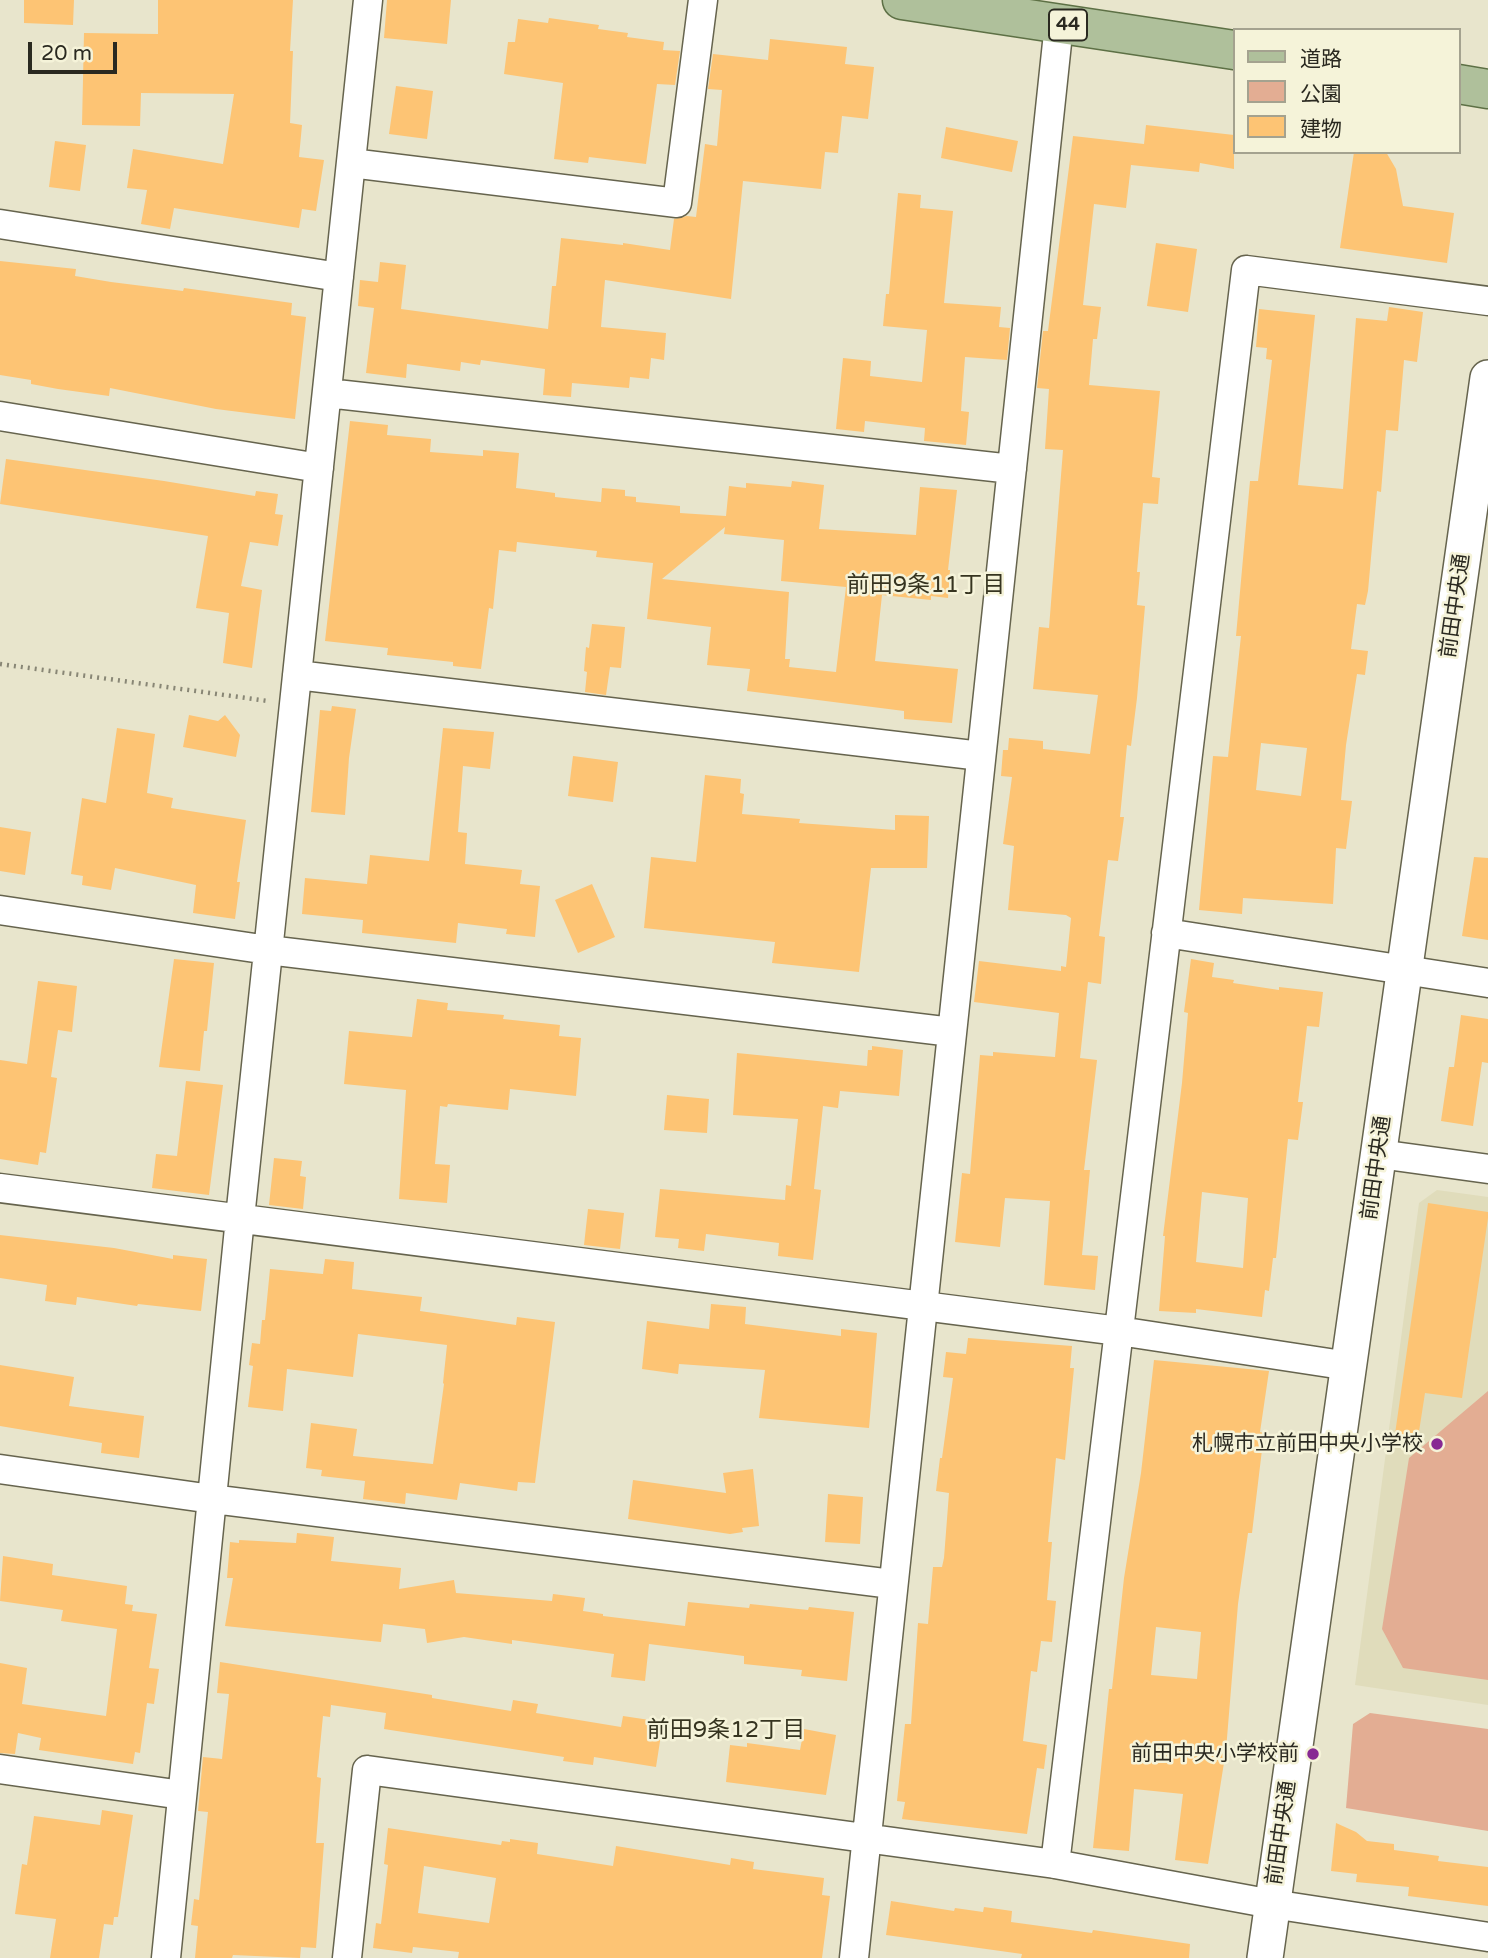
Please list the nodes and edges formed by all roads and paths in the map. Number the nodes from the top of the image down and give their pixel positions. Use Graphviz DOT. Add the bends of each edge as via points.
graph roads {
  1 [pos="368,0"];
  2 [pos="703,0"];
  3 [pos="902,0"];
  4 [pos="1059,24"];
  5 [pos="1232,50"];
  6 [pos="1460,84"];
  7 [pos="1488,89"];
  8 [pos="351,163"];
  9 [pos="0,225"];
  10 [pos="339,277"];
  11 [pos="1488,301"];
  12 [pos="1488,378"];
  13 [pos="327,393"];
  14 [pos="0,416"];
  15 [pos="319,468"];
  16 [pos="1012,469"];
  17 [pos="0,664"];
  18 [pos="297,675"];
  19 [pos="294,705"];
  20 [pos="981,755"];
  21 [pos="0,910"];
  22 [pos="1167,933"];
  23 [pos="268,950"];
  24 [pos="1404,971"];
  25 [pos="1488,983"];
  26 [pos="952,1032"];
  27 [pos="1379,1153"];
  28 [pos="1488,1168"];
  29 [pos="0,1188"];
  30 [pos="240,1218"];
  31 [pos="922,1306"];
  32 [pos="1119,1331"];
  33 [pos="1349,1366"];
  34 [pos="0,1469"];
  35 [pos="212,1499"];
  36 [pos="892,1584"];
  37 [pos="0,1769"];
  38 [pos="182,1796"];
  39 [pos="865,1838"];
  40 [pos="1055,1864"];
  41 [pos="1272,1904"];
  42 [pos="1488,1937"];
  43 [pos="166,1958"];
  44 [pos="347,1958"];
  45 [pos="853,1958"];
  46 [pos="1265,1958"];
  1 -- 8 [label="street"];
  2 -- 8 [label="street" via="677,203"];
  3 -- 4 [label="main road, 44"];
  4 -- 5 [label="main road, 44"];
  4 -- 16 [label="street"];
  6 -- 7 [label="main road"];
  8 -- 10 [label="street"];
  9 -- 10 [label="street"];
  10 -- 13 [label="street"];
  11 -- 22 [label="street" via="1246,270"];
  12 -- 24 [label="street, 前田中央通"];
  13 -- 15 [label="street"];
  13 -- 16 [label="street"];
  14 -- 15 [label="street"];
  15 -- 18 [label="street"];
  16 -- 20 [label="street"];
  17 -- 19 [label="path"];
  18 -- 19 [label="street"];
  18 -- 20 [label="street"];
  19 -- 23 [label="street"];
  20 -- 26 [label="street"];
  21 -- 23 [label="street"];
  22 -- 24 [label="street"];
  22 -- 32 [label="street"];
  23 -- 26 [label="street"];
  23 -- 30 [label="street"];
  24 -- 25 [label="street"];
  24 -- 27 [label="street, 前田中央通"];
  26 -- 31 [label="street"];
  27 -- 28 [label="street"];
  27 -- 33 [label="street, 前田中央通"];
  29 -- 30 [label="street"];
  30 -- 31 [label="street"];
  30 -- 35 [label="street"];
  31 -- 32 [label="street"];
  31 -- 36 [label="street"];
  32 -- 33 [label="street"];
  32 -- 40 [label="street"];
  33 -- 41 [label="street, 前田中央通"];
  34 -- 35 [label="street"];
  35 -- 36 [label="street"];
  35 -- 38 [label="street"];
  36 -- 39 [label="street"];
  37 -- 38 [label="street"];
  38 -- 43 [label="street"];
  39 -- 40 [label="street"];
  39 -- 44 [label="street" via="367,1770"];
  39 -- 45 [label="street"];
  40 -- 41 [label="street"];
  41 -- 42 [label="street"];
  41 -- 46 [label="street, 前田中央通"];
}
